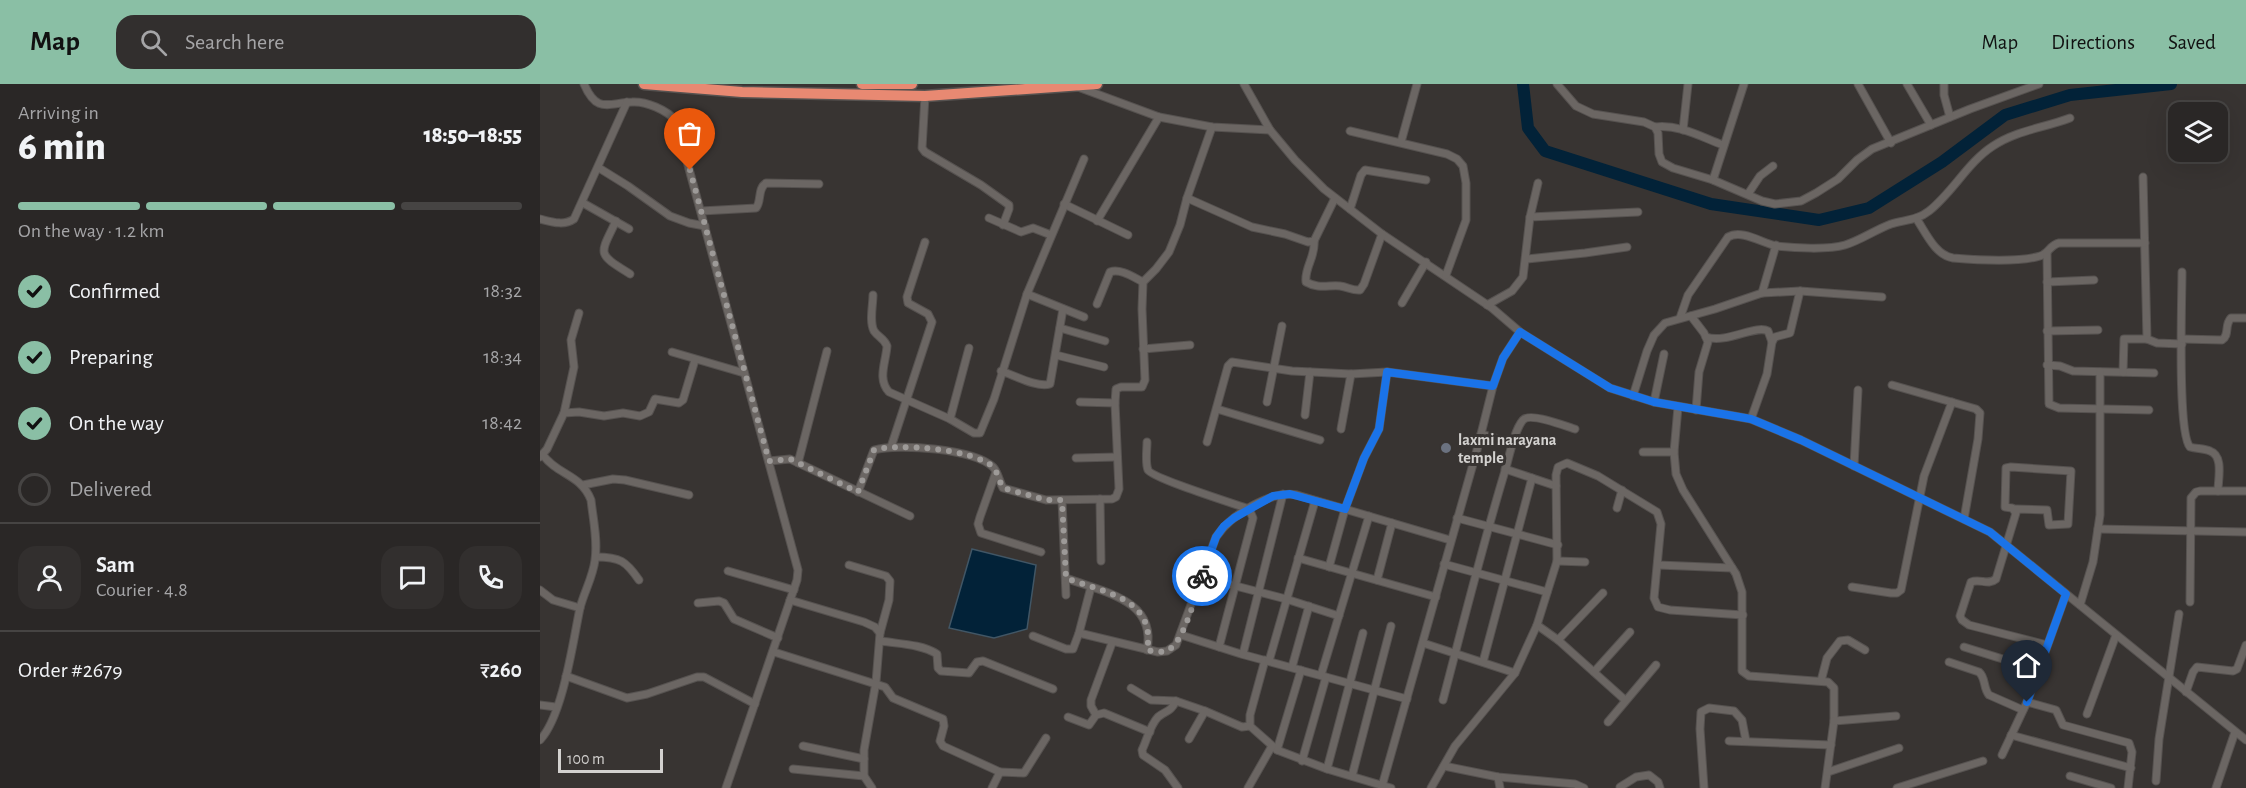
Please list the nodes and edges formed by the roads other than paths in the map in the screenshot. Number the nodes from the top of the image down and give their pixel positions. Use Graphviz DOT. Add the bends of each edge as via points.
graph roads {
  1 [pos="584,84"];
  2 [pos="644,84"];
  3 [pos="862,84"];
  4 [pos="912,84"];
  5 [pos="1097,84"];
  6 [pos="1244,84"];
  7 [pos="1417,84"];
  8 [pos="1557,84"];
  9 [pos="1688,84"];
  10 [pos="1744,84"];
  11 [pos="1858,84"];
  12 [pos="1907,84"];
  13 [pos="1944,84"];
  14 [pos="2039,84"];
  15 [pos="1076,87"];
  16 [pos="926,96"];
  17 [pos="627,102"];
  18 [pos="1159,117"];
  19 [pos="1950,117"];
  20 [pos="2070,118"];
  21 [pos="1930,126"];
  22 [pos="1212,127"];
  23 [pos="1655,127"];
  24 [pos="1270,130"];
  25 [pos="1350,130"];
  26 [pos="1683,130"];
  27 [pos="1401,142"];
  28 [pos="1891,143"];
  29 [pos="1723,145"];
  30 [pos="1084,159"];
  31 [pos="1773,166"];
  32 [pos="599,168"];
  33 [pos="2143,177"];
  34 [pos="1426,180"];
  35 [pos="1713,180"];
  36 [pos="1538,183"];
  37 [pos="819,184"];
  38 [pos="1748,194"];
  39 [pos="1187,198"];
  40 [pos="1335,198"];
  41 [pos="583,203"];
  42 [pos="1064,204"];
  43 [pos="1350,209"];
  44 [pos="701,211"];
  45 [pos="1638,213"];
  46 [pos="1530,217"];
  47 [pos="988,218"];
  48 [pos="1916,218"];
  49 [pos="540,219"];
  50 [pos="616,221"];
  51 [pos="1097,221"];
  52 [pos="1004,223"];
  53 [pos="705,226"];
  54 [pos="629,229"];
  55 [pos="1382,234"];
  56 [pos="1051,235"];
  57 [pos="1128,235"];
  58 [pos="1314,241"];
  59 [pos="925,242"];
  60 [pos="2145,243"];
  61 [pos="1776,245"];
  62 [pos="1627,247"];
  63 [pos="2047,253"];
  64 [pos="1527,259"];
  65 [pos="1426,262"];
  66 [pos="2182,272"];
  67 [pos="630,274"];
  68 [pos="1446,275"];
  69 [pos="2094,280"];
  70 [pos="1143,282"];
  71 [pos="2047,282"];
  72 [pos="1800,291"];
  73 [pos="1762,293"];
  74 [pos="1027,294"];
  75 [pos="873,295"];
  76 [pos="1882,297"];
  77 [pos="1402,303"];
  78 [pos="1097,304"];
  79 [pos="1489,306"];
  80 [pos="1063,309"];
  81 [pos="579,313"];
  82 [pos="1691,316"];
  83 [pos="1084,317"];
  84 [pos="1680,318"];
  85 [pos="2246,318"];
  86 [pos="1282,326"];
  87 [pos="1060,328"];
  88 [pos="2098,330"];
  89 [pos="1519,331"];
  90 [pos="2047,331"];
  91 [pos="1706,337"];
  92 [pos="2147,339"];
  93 [pos="1105,341"];
  94 [pos="1772,342"];
  95 [pos="2182,342"];
  96 [pos="1191,345"];
  97 [pos="969,348"];
  98 [pos="1143,349"];
  99 [pos="827,351"];
  100 [pos="672,352"];
  101 [pos="1664,354"];
  102 [pos="1056,356"];
  103 [pos="695,360"];
  104 [pos="2047,365"];
  105 [pos="1104,367"];
  106 [pos="1274,368"];
  107 [pos="1001,371"];
  108 [pos="1310,372"];
  109 [pos="1387,372"];
  110 [pos="2100,372"];
  111 [pos="2122,372"];
  112 [pos="744,373"];
  113 [pos="2154,373"];
  114 [pos="1351,374"];
  115 [pos="1892,385"];
  116 [pos="1493,386"];
  117 [pos="1858,390"];
  118 [pos="1632,396"];
  119 [pos="907,400"];
  120 [pos="1080,402"];
  121 [pos="1267,402"];
  122 [pos="1654,402"];
  123 [pos="1952,402"];
  124 [pos="1115,403"];
  125 [pos="1678,407"];
  126 [pos="1217,409"];
  127 [pos="2100,409"];
  128 [pos="1696,410"];
  129 [pos="2149,410"];
  130 [pos="564,413"];
  131 [pos="1305,415"];
  132 [pos="950,419"];
  133 [pos="1751,419"];
  134 [pos="1341,429"];
  135 [pos="1575,429"];
  136 [pos="1481,434"];
  137 [pos="1320,440"];
  138 [pos="1147,441"];
  139 [pos="1207,442"];
  140 [pos="1513,443"];
  141 [pos="891,447"];
  142 [pos="1643,452"];
  143 [pos="1674,452"];
  144 [pos="542,456"];
  145 [pos="1118,457"];
  146 [pos="1076,458"];
  147 [pos="769,461"];
  148 [pos="798,463"];
  149 [pos="1854,466"];
  150 [pos="1505,469"];
  151 [pos="996,472"];
  152 [pos="1532,478"];
  153 [pos="583,485"];
  154 [pos="1556,486"];
  155 [pos="1622,490"];
  156 [pos="2218,491"];
  157 [pos="2246,491"];
  158 [pos="858,492"];
  159 [pos="1283,494"];
  160 [pos="689,495"];
  161 [pos="1100,499"];
  162 [pos="1919,499"];
  163 [pos="1062,500"];
  164 [pos="1315,501"];
  165 [pos="1617,508"];
  166 [pos="1249,509"];
  167 [pos="1345,509"];
  168 [pos="2015,509"];
  169 [pos="910,516"];
  170 [pos="1369,516"];
  171 [pos="1456,518"];
  172 [pos="1964,519"];
  173 [pos="1392,523"];
  174 [pos="1488,525"];
  175 [pos="2098,529"];
  176 [pos="2190,532"];
  177 [pos="2246,532"];
  178 [pos="1519,533"];
  179 [pos="1450,540"];
  180 [pos="1558,544"];
  181 [pos="2007,545"];
  182 [pos="1041,552"];
  183 [pos="596,557"];
  184 [pos="1298,558"];
  185 [pos="1101,561"];
  186 [pos="1557,561"];
  187 [pos="1585,562"];
  188 [pos="1444,564"];
  189 [pos="849,565"];
  190 [pos="1658,565"];
  191 [pos="1329,567"];
  192 [pos="1732,568"];
  193 [pos="728,571"];
  194 [pos="1352,573"];
  195 [pos="1476,573"];
  196 [pos="1201,577"];
  197 [pos="1066,578"];
  198 [pos="639,580"];
  199 [pos="1377,580"];
  200 [pos="1506,581"];
  201 [pos="1235,586"];
  202 [pos="1091,587"];
  203 [pos="1852,587"];
  204 [pos="540,590"];
  205 [pos="794,590"];
  206 [pos="1260,592"];
  207 [pos="1547,592"];
  208 [pos="1603,593"];
  209 [pos="2066,594"];
  210 [pos="1066,595"];
  211 [pos="1436,597"];
  212 [pos="1286,599"];
  213 [pos="790,600"];
  214 [pos="698,603"];
  215 [pos="2190,603"];
  216 [pos="2080,605"];
  217 [pos="1309,606"];
  218 [pos="580,608"];
  219 [pos="2179,614"];
  220 [pos="1743,615"];
  221 [pos="1339,616"];
  222 [pos="1537,625"];
  223 [pos="1391,626"];
  224 [pos="1630,632"];
  225 [pos="1079,633"];
  226 [pos="1363,633"];
  227 [pos="1181,635"];
  228 [pos="2116,635"];
  229 [pos="1033,636"];
  230 [pos="881,637"];
  231 [pos="778,638"];
  232 [pos="1558,640"];
  233 [pos="1112,643"];
  234 [pos="1423,643"];
  235 [pos="2047,645"];
  236 [pos="2246,645"];
  237 [pos="1964,646"];
  238 [pos="1219,647"];
  239 [pos="1147,650"];
  240 [pos="1865,650"];
  241 [pos="774,652"];
  242 [pos="1455,653"];
  243 [pos="1243,654"];
  244 [pos="1267,661"];
  245 [pos="1483,662"];
  246 [pos="1950,662"];
  247 [pos="1656,665"];
  248 [pos="1292,667"];
  249 [pos="1301,670"];
  250 [pos="2038,670"];
  251 [pos="1515,672"];
  252 [pos="1594,672"];
  253 [pos="566,676"];
  254 [pos="1323,676"];
  255 [pos="2170,679"];
  256 [pos="1821,681"];
  257 [pos="876,682"];
  258 [pos="1349,684"];
  259 [pos="1131,688"];
  260 [pos="1053,690"];
  261 [pos="1375,690"];
  262 [pos="2186,692"];
  263 [pos="1407,699"];
  264 [pos="1443,700"];
  265 [pos="1625,700"];
  266 [pos="1176,701"];
  267 [pos="2027,702"];
  268 [pos="755,704"];
  269 [pos="540,705"];
  270 [pos="556,707"];
  271 [pos="2023,710"];
  272 [pos="1205,711"];
  273 [pos="2087,714"];
  274 [pos="1096,715"];
  275 [pos="1896,716"];
  276 [pos="1068,717"];
  277 [pos="1834,721"];
  278 [pos="1608,722"];
  279 [pos="1250,726"];
  280 [pos="1150,732"];
  281 [pos="2235,732"];
  282 [pos="2011,735"];
  283 [pos="1046,738"];
  284 [pos="1189,739"];
  285 [pos="540,740"];
  286 [pos="2246,740"];
  287 [pos="1729,741"];
  288 [pos="1746,741"];
  289 [pos="1831,745"];
  290 [pos="803,746"];
  291 [pos="1275,748"];
  292 [pos="1899,748"];
  293 [pos="2001,755"];
  294 [pos="864,759"];
  295 [pos="1302,761"];
  296 [pos="1983,761"];
  297 [pos="1444,766"];
  298 [pos="2131,768"];
  299 [pos="793,769"];
  300 [pos="1327,769"];
  301 [pos="1000,772"];
  302 [pos="1828,772"];
  303 [pos="864,776"];
  304 [pos="1352,776"];
  305 [pos="2070,776"];
  306 [pos="1498,777"];
  307 [pos="2156,781"];
  308 [pos="1382,786"];
  309 [pos="1562,786"];
  310 [pos="1620,787"];
  311 [pos="726,788"];
  312 [pos="872,788"];
  313 [pos="992,788"];
  314 [pos="1178,788"];
  315 [pos="1248,788"];
  316 [pos="1391,788"];
  317 [pos="1431,788"];
  318 [pos="1500,788"];
  319 [pos="1584,788"];
  320 [pos="1660,788"];
  321 [pos="1704,788"];
  322 [pos="1826,788"];
  323 [pos="1897,788"];
  324 [pos="2111,788"];
  325 [pos="2128,788"];
  326 [pos="2217,788"];
  1 -- 17 [label="street" via="599,103 615,106"];
  2 -- 16 [label="highway" via="742,92"];
  3 -- 4 [label="highway"];
  5 -- 15 [label="highway"];
  6 -- 24 [label="street"];
  7 -- 27 [label="street"];
  8 -- 23 [label="street" via="1576,106 1593,114"];
  9 -- 26 [label="street"];
  10 -- 29 [label="street"];
  11 -- 28 [label="street"];
  12 -- 21 [label="street"];
  13 -- 19 [label="street"];
  14 -- 19 [label="street"];
  15 -- 16 [label="highway"];
  15 -- 18 [label="street"];
  16 -- 52 [label="street" via="921,144 924,152 1006,203 1009,209"];
  17 -- 32 [label="street"];
  17 -- 44 [label="street" via="666,112 676,121"];
  18 -- 22 [label="street"];
  18 -- 51 [label="street"];
  19 -- 21 [label="street"];
  20 -- 48 [label="street" via="2021,131 1992,146 1930,210"];
  21 -- 28 [label="street"];
  22 -- 24 [label="street"];
  22 -- 39 [label="street"];
  23 -- 26 [label="street"];
  23 -- 35 [label="street" via="1662,162"];
  24 -- 40 [label="street"];
  25 -- 27 [label="street"];
  26 -- 29 [label="street"];
  27 -- 68 [label="street" via="1447,154 1463,166 1466,220"];
  28 -- 38 [label="street" via="1872,149 1838,179 1801,201 1775,204"];
  29 -- 35 [label="street"];
  30 -- 42 [label="street"];
  31 -- 38 [label="street" via="1760,176"];
  32 -- 41 [label="street"];
  32 -- 53 [label="street" via="670,216"];
  33 -- 60 [label="street"];
  34 -- 43 [label="street" via="1365,170"];
  35 -- 38 [label="street"];
  36 -- 46 [label="street"];
  37 -- 44 [label="street" via="766,183 756,208"];
  39 -- 58 [label="street" via="1252,228"];
  39 -- 70 [label="street" via="1167,255"];
  40 -- 43 [label="street"];
  40 -- 58 [label="street"];
  41 -- 49 [label="street" via="569,223"];
  41 -- 50 [label="street"];
  42 -- 51 [label="street"];
  42 -- 56 [label="street"];
  43 -- 55 [label="street"];
  44 -- 53 [label="street"];
  45 -- 46 [label="street"];
  46 -- 64 [label="street"];
  47 -- 52 [label="street"];
  48 -- 61 [label="street" via="1842,246"];
  48 -- 63 [label="street" via="1937,250 1947,257 2025,259"];
  50 -- 54 [label="street"];
  50 -- 67 [label="street" via="603,254"];
  51 -- 57 [label="street"];
  52 -- 56 [label="street" via="1022,232 1033,228"];
  53 -- 112 [label="street"];
  55 -- 58 [label="street" via="1360,290 1317,287 1306,282"];
  55 -- 65 [label="street"];
  56 -- 74 [label="street"];
  59 -- 119 [label="street" via="907,297 908,303 928,314 932,322"];
  60 -- 63 [label="street" via="2059,243"];
  60 -- 92 [label="street"];
  61 -- 73 [label="street"];
  61 -- 84 [label="street" via="1741,235 1728,237 1688,295"];
  62 -- 64 [label="street"];
  63 -- 71 [label="street"];
  64 -- 79 [label="street" via="1520,284"];
  65 -- 68 [label="street"];
  65 -- 77 [label="street"];
  66 -- 95 [label="street"];
  68 -- 79 [label="street"];
  69 -- 71 [label="street"];
  70 -- 78 [label="street" via="1114,270"];
  70 -- 98 [label="street"];
  71 -- 90 [label="street"];
  72 -- 73 [label="street"];
  72 -- 76 [label="street"];
  72 -- 94 [label="street" via="1791,333 1775,337"];
  73 -- 82 [label="street"];
  74 -- 80 [label="street"];
  74 -- 107 [label="street"];
  75 -- 119 [label="street" via="872,326 886,346 884,387"];
  79 -- 89 [label="street"];
  80 -- 83 [label="street"];
  80 -- 87 [label="street"];
  81 -- 130 [label="street" via="571,340 574,367"];
  82 -- 84 [label="street"];
  82 -- 91 [label="street"];
  84 -- 118 [label="street" via="1665,323 1654,335"];
  85 -- 95 [label="street" via="2231,318 2222,340"];
  86 -- 106 [label="street"];
  87 -- 93 [label="street"];
  87 -- 102 [label="street"];
  88 -- 90 [label="street"];
  89 -- 116 [label="street"];
  89 -- 118 [label="street" via="1610,388"];
  90 -- 104 [label="street"];
  91 -- 94 [label="street" via="1723,339 1762,328 1768,331"];
  91 -- 128 [label="street"];
  92 -- 95 [label="street" via="2157,343"];
  92 -- 111 [label="street" via="2124,339"];
  94 -- 133 [label="street" via="1767,374"];
  95 -- 156 [label="street" via="2186,438 2190,447 2217,455"];
  96 -- 98 [label="street"];
  97 -- 132 [label="street"];
  98 -- 124 [label="street" via="1144,384 1118,387"];
  99 -- 148 [label="street"];
  100 -- 103 [label="street"];
  101 -- 122 [label="street"];
  102 -- 105 [label="street"];
  102 -- 107 [label="street" via="1052,380 1046,386"];
  103 -- 112 [label="street"];
  103 -- 130 [label="street" via="680,403 655,399 649,412 640,416"];
  104 -- 110 [label="street" via="2063,366 2068,371"];
  104 -- 127 [label="street" via="2049,404 2059,408"];
  106 -- 108 [label="street"];
  106 -- 121 [label="street"];
  106 -- 126 [label="street" via="1232,362"];
  107 -- 132 [label="street" via="982,431 977,434"];
  108 -- 114 [label="street"];
  108 -- 131 [label="street"];
  109 -- 114 [label="street"];
  109 -- 116 [label="street"];
  109 -- 167 [label="street" via="1379,429"];
  110 -- 111 [label="street"];
  110 -- 127 [label="street"];
  111 -- 113 [label="street"];
  112 -- 147 [label="street"];
  114 -- 134 [label="street"];
  115 -- 123 [label="street"];
  116 -- 136 [label="street"];
  117 -- 149 [label="street"];
  118 -- 122 [label="street"];
  119 -- 132 [label="street"];
  119 -- 141 [label="street"];
  120 -- 124 [label="street"];
  122 -- 125 [label="street"];
  123 -- 162 [label="street" via="1930,456"];
  123 -- 172 [label="street" via="1976,409 1981,419"];
  124 -- 145 [label="street"];
  125 -- 128 [label="street"];
  125 -- 143 [label="street"];
  126 -- 137 [label="street"];
  126 -- 139 [label="street"];
  127 -- 129 [label="street"];
  127 -- 175 [label="street"];
  128 -- 133 [label="street"];
  130 -- 144 [label="street"];
  133 -- 149 [label="street"];
  135 -- 140 [label="street" via="1527,417"];
  136 -- 140 [label="street"];
  136 -- 171 [label="street"];
  138 -- 166 [label="street" via="1150,473"];
  140 -- 150 [label="street"];
  141 -- 151 [label="street" via="962,453 988,463"];
  141 -- 158 [label="street" via="874,450"];
  142 -- 143 [label="street"];
  143 -- 192 [label="street" via="1679,483"];
  144 -- 153 [label="street"];
  145 -- 146 [label="street"];
  145 -- 161 [label="street" via="1119,494 1112,499"];
  147 -- 148 [label="street" via="785,458"];
  147 -- 205 [label="street" via="798,570"];
  148 -- 158 [label="street"];
  149 -- 162 [label="street"];
  150 -- 152 [label="street"];
  150 -- 174 [label="street"];
  151 -- 163 [label="street" via="1003,488 1040,499"];
  151 -- 182 [label="street" via="978,529 986,536"];
  152 -- 154 [label="street"];
  152 -- 178 [label="street"];
  153 -- 160 [label="street" via="624,480"];
  153 -- 183 [label="street" via="591,500"];
  154 -- 155 [label="street" via="1558,467 1568,463"];
  154 -- 180 [label="street"];
  155 -- 165 [label="street"];
  155 -- 190 [label="street" via="1657,512 1660,518"];
  156 -- 157 [label="street"];
  156 -- 176 [label="street" via="2193,495"];
  158 -- 169 [label="street"];
  159 -- 164 [label="street"];
  159 -- 166 [label="street"];
  159 -- 206 [label="street"];
  161 -- 163 [label="street"];
  161 -- 185 [label="street"];
  162 -- 172 [label="street"];
  162 -- 203 [label="street" via="1901,590 1891,593"];
  163 -- 197 [label="street"];
  164 -- 167 [label="street"];
  164 -- 184 [label="street"];
  166 -- 196 [label="street" via="1224,526 1216,537"];
  166 -- 201 [label="street" via="1253,518"];
  167 -- 170 [label="street"];
  167 -- 191 [label="street"];
  168 -- 168 [label="street" via="2047,510 2049,525 2068,524 2071,471 2006,468 2005,507"];
  168 -- 181 [label="street"];
  170 -- 173 [label="street"];
  170 -- 194 [label="street"];
  171 -- 174 [label="street"];
  171 -- 179 [label="street"];
  172 -- 181 [label="street"];
  173 -- 179 [label="street"];
  173 -- 199 [label="street"];
  174 -- 178 [label="street"];
  174 -- 195 [label="street"];
  175 -- 176 [label="street"];
  175 -- 216 [label="street"];
  176 -- 177 [label="street"];
  176 -- 215 [label="street"];
  178 -- 180 [label="street"];
  178 -- 200 [label="street"];
  179 -- 188 [label="street"];
  180 -- 186 [label="street"];
  181 -- 209 [label="street"];
  181 -- 235 [label="street" via="1996,579 1989,583 1971,582 1960,616 1969,625"];
  183 -- 198 [label="street" via="625,562"];
  183 -- 218 [label="street"];
  184 -- 191 [label="street"];
  184 -- 212 [label="street"];
  186 -- 187 [label="street"];
  186 -- 207 [label="street"];
  188 -- 195 [label="street"];
  188 -- 211 [label="street"];
  189 -- 230 [label="street" via="886,576 890,581"];
  190 -- 192 [label="street"];
  190 -- 220 [label="street" via="1654,598 1658,607"];
  191 -- 194 [label="street"];
  192 -- 220 [label="street" via="1740,582"];
  193 -- 205 [label="street"];
  194 -- 199 [label="street"];
  194 -- 221 [label="street"];
  195 -- 200 [label="street"];
  195 -- 242 [label="street"];
  196 -- 201 [label="street"];
  196 -- 227 [label="street"];
  197 -- 202 [label="street"];
  197 -- 210 [label="street"];
  199 -- 211 [label="street"];
  200 -- 207 [label="street"];
  200 -- 245 [label="street"];
  201 -- 206 [label="street"];
  201 -- 238 [label="street"];
  202 -- 225 [label="street"];
  202 -- 239 [label="street" via="1134,606 1147,624"];
  204 -- 218 [label="street" via="552,600"];
  205 -- 213 [label="street"];
  206 -- 212 [label="street"];
  206 -- 243 [label="street"];
  207 -- 222 [label="street"];
  208 -- 232 [label="street"];
  209 -- 216 [label="street"];
  209 -- 235 [label="street"];
  211 -- 234 [label="street"];
  212 -- 217 [label="street"];
  212 -- 244 [label="street"];
  213 -- 230 [label="street" via="864,622 875,627"];
  213 -- 231 [label="street"];
  214 -- 231 [label="street" via="719,600 734,619"];
  216 -- 228 [label="street"];
  217 -- 221 [label="street"];
  217 -- 248 [label="street"];
  218 -- 253 [label="street"];
  219 -- 255 [label="street"];
  220 -- 256 [label="street" via="1745,674"];
  221 -- 254 [label="street"];
  222 -- 232 [label="street"];
  222 -- 251 [label="street"];
  223 -- 261 [label="street"];
  224 -- 252 [label="street"];
  225 -- 229 [label="street" via="1070,650"];
  225 -- 233 [label="street"];
  226 -- 258 [label="street"];
  227 -- 238 [label="street"];
  227 -- 239 [label="street" via="1167,651"];
  228 -- 255 [label="street"];
  228 -- 273 [label="street"];
  230 -- 257 [label="street"];
  230 -- 260 [label="street" via="934,652 941,670 969,672 983,661"];
  231 -- 241 [label="street"];
  232 -- 252 [label="street"];
  233 -- 239 [label="street"];
  233 -- 274 [label="street" via="1091,700"];
  234 -- 242 [label="street"];
  234 -- 263 [label="street"];
  235 -- 250 [label="street"];
  236 -- 262 [label="street" via="2237,669 2197,668"];
  237 -- 250 [label="street"];
  238 -- 243 [label="street"];
  240 -- 256 [label="street" via="1848,640 1840,641 1827,658"];
  241 -- 257 [label="street"];
  241 -- 268 [label="street"];
  242 -- 245 [label="street"];
  242 -- 264 [label="street"];
  243 -- 244 [label="street"];
  244 -- 248 [label="street"];
  244 -- 279 [label="street"];
  245 -- 251 [label="street"];
  246 -- 271 [label="street" via="1979,672 1989,695"];
  247 -- 265 [label="street"];
  248 -- 249 [label="street"];
  249 -- 254 [label="street"];
  249 -- 291 [label="street"];
  250 -- 267 [label="street"];
  251 -- 297 [label="street" via="1455,746"];
  252 -- 265 [label="street"];
  253 -- 268 [label="street" via="627,698 704,677"];
  253 -- 270 [label="street"];
  254 -- 258 [label="street"];
  254 -- 295 [label="street"];
  255 -- 262 [label="street"];
  255 -- 307 [label="street"];
  256 -- 277 [label="street" via="1834,688"];
  257 -- 294 [label="street"];
  257 -- 301 [label="street" via="893,698 943,719 942,746"];
  258 -- 261 [label="street"];
  258 -- 300 [label="street"];
  259 -- 266 [label="street" via="1151,700"];
  261 -- 263 [label="street"];
  261 -- 304 [label="street"];
  262 -- 281 [label="street"];
  263 -- 308 [label="street"];
  265 -- 278 [label="street"];
  266 -- 272 [label="street"];
  266 -- 280 [label="street" via="1172,710 1158,717"];
  267 -- 271 [label="street"];
  267 -- 298 [label="street" via="2055,710 2063,725 2129,743"];
  268 -- 311 [label="street"];
  269 -- 270 [label="street"];
  270 -- 285 [label="street" via="548,731"];
  271 -- 282 [label="street"];
  272 -- 279 [label="street" via="1242,727"];
  272 -- 284 [label="street"];
  274 -- 276 [label="street" via="1089,725"];
  274 -- 280 [label="street" via="1104,713"];
  275 -- 277 [label="street"];
  277 -- 289 [label="street"];
  279 -- 291 [label="street"];
  280 -- 314 [label="street" via="1143,755 1165,770"];
  281 -- 286 [label="street"];
  281 -- 326 [label="street"];
  282 -- 293 [label="street"];
  282 -- 298 [label="street"];
  283 -- 301 [label="street" via="1024,773"];
  287 -- 288 [label="street"];
  288 -- 289 [label="street"];
  288 -- 321 [label="street" via="1742,720 1734,711 1701,711"];
  289 -- 302 [label="street"];
  290 -- 294 [label="street"];
  291 -- 295 [label="street"];
  291 -- 315 [label="street"];
  292 -- 302 [label="street"];
  294 -- 303 [label="street"];
  295 -- 300 [label="street"];
  296 -- 323 [label="street"];
  297 -- 306 [label="street"];
  297 -- 317 [label="street"];
  298 -- 325 [label="street"];
  299 -- 303 [label="street"];
  300 -- 304 [label="street"];
  301 -- 313 [label="street"];
  302 -- 322 [label="street"];
  303 -- 312 [label="street"];
  304 -- 308 [label="street"];
  305 -- 324 [label="street"];
  306 -- 309 [label="street"];
  306 -- 318 [label="street"];
  308 -- 316 [label="street"];
  309 -- 319 [label="street"];
  310 -- 320 [label="street" via="1636,777 1649,775"];
}
